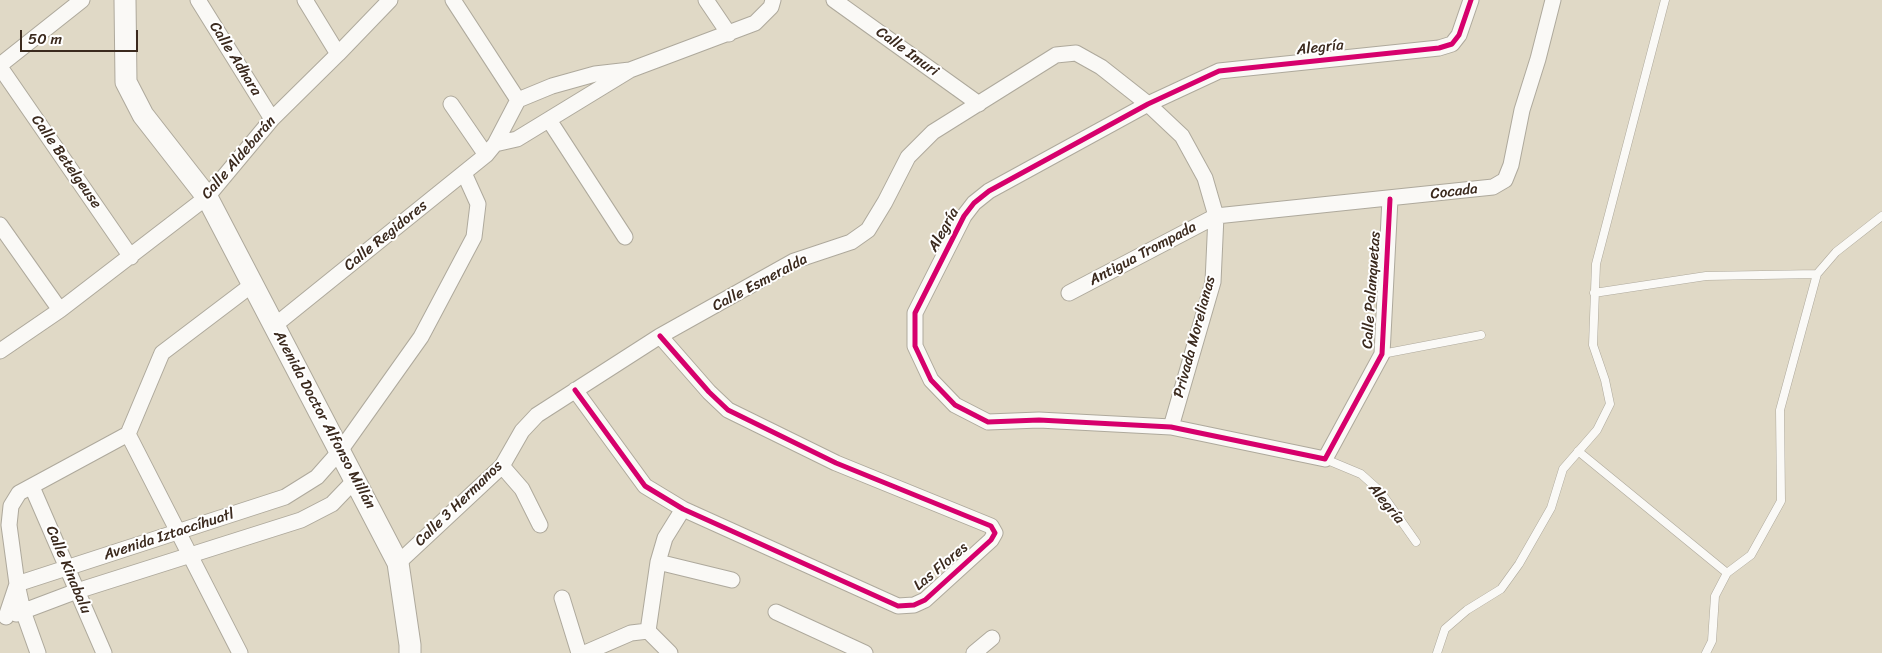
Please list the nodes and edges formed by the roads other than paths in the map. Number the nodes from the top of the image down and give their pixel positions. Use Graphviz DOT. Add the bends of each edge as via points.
graph roads {
  1 [pos="82,0"];
  2 [pos="125,0"];
  3 [pos="198,0"];
  4 [pos="305,0"];
  5 [pos="390,0"];
  6 [pos="453,0"];
  7 [pos="706,0"];
  8 [pos="773,0"];
  9 [pos="834,0"];
  10 [pos="1471,0"];
  11 [pos="1553,0"];
  12 [pos="1665,0"];
  13 [pos="729,34"];
  14 [pos="338,54"];
  15 [pos="0,66"];
  16 [pos="630,70"];
  17 [pos="518,100"];
  18 [pos="451,104"];
  19 [pos="979,104"];
  20 [pos="1148,104"];
  21 [pos="272,119"];
  22 [pos="549,120"];
  23 [pos="491,150"];
  24 [pos="464,173"];
  25 [pos="207,197"];
  26 [pos="1390,199"];
  27 [pos="1216,216"];
  28 [pos="1882,216"];
  29 [pos="0,225"];
  30 [pos="625,237"];
  31 [pos="131,256"];
  32 [pos="1817,274"];
  33 [pos="252,284"];
  34 [pos="1069,292"];
  35 [pos="1594,293"];
  36 [pos="60,310"];
  37 [pos="274,326"];
  38 [pos="1480,335"];
  39 [pos="660,336"];
  40 [pos="0,351"];
  41 [pos="1382,354"];
  42 [pos="575,390"];
  43 [pos="1171,427"];
  44 [pos="128,434"];
  45 [pos="340,451"];
  46 [pos="1578,451"];
  47 [pos="1325,460"];
  48 [pos="502,466"];
  49 [pos="355,480"];
  50 [pos="32,487"];
  51 [pos="683,509"];
  52 [pos="540,525"];
  53 [pos="178,531"];
  54 [pos="1416,542"];
  55 [pos="190,556"];
  56 [pos="658,562"];
  57 [pos="398,563"];
  58 [pos="67,568"];
  59 [pos="1727,574"];
  60 [pos="732,580"];
  61 [pos="17,584"];
  62 [pos="78,592"];
  63 [pos="562,598"];
  64 [pos="23,611"];
  65 [pos="776,612"];
  66 [pos="3,618"];
  67 [pos="648,631"];
  68 [pos="992,638"];
  69 [pos="38,653"];
  70 [pos="104,653"];
  71 [pos="240,653"];
  72 [pos="410,653"];
  73 [pos="579,653"];
  74 [pos="585,653"];
  75 [pos="670,653"];
  76 [pos="864,653"];
  77 [pos="974,653"];
  78 [pos="1437,653"];
  79 [pos="1706,653"];
  1 -- 15 [label="street"];
  2 -- 25 [label="main road, Avenida Doctor Alfonso Millán" via="126,82 143,115"];
  3 -- 21 [label="street, Calle Adhara"];
  4 -- 14 [label="street"];
  5 -- 14 [label="street, Calle Aldebarán"];
  6 -- 17 [label="street"];
  7 -- 13 [label="street"];
  8 -- 13 [label="street, Calle Regidores" via="755,23"];
  9 -- 19 [label="street, Calle Imuri"];
  10 -- 20 [label="street, Alegría" via="1459,35 1452,44 1219,71"];
  11 -- 26 [label="street, Cocada" via="1505,180 1493,187"];
  12 -- 35 [label="lane" via="1596,264"];
  13 -- 16 [label="street, Calle Regidores"];
  14 -- 21 [label="street, Calle Aldebarán"];
  15 -- 31 [label="street, Calle Betelgeuse"];
  16 -- 17 [label="street, Calle Regidores" via="586,76"];
  16 -- 22 [label="street, Calle Regidores"];
  17 -- 23 [label="street, Calle Regidores"];
  18 -- 23 [label="street"];
  19 -- 20 [label="street, Calle Esmeralda" via="1056,55 1076,53 1101,67"];
  19 -- 39 [label="street, Calle Esmeralda" via="933,132 908,157 868,230 851,242 794,262"];
  20 -- 27 [label="street, Privada Morelianas" via="1182,136 1205,178"];
  20 -- 43 [label="street, Alegría" via="989,191 974,203 964,216 914,313 915,346 931,380 955,405 988,422 1039,420"];
  21 -- 25 [label="street, Calle Aldebarán"];
  22 -- 23 [label="street, Calle Regidores"];
  22 -- 30 [label="street"];
  23 -- 24 [label="street, Calle Regidores"];
  24 -- 37 [label="street, Calle Regidores"];
  24 -- 45 [label="street, Avenida Iztaccíhuatl" via="478,204 474,237 421,337"];
  25 -- 31 [label="street, Calle Aldebarán"];
  25 -- 33 [label="main road, Avenida Doctor Alfonso Millán"];
  26 -- 27 [label="street, Cocada"];
  26 -- 41 [label="street, Calle Palanquetas"];
  27 -- 34 [label="street, Antigua Trompada"];
  27 -- 43 [label="street, Privada Morelianas" via="1213,282"];
  28 -- 32 [label="lane" via="1836,252"];
  29 -- 36 [label="street"];
  31 -- 36 [label="street, Calle Aldebarán"];
  32 -- 35 [label="lane" via="1706,276"];
  32 -- 59 [label="lane" via="1780,410 1781,501 1752,554"];
  33 -- 37 [label="main road, Avenida Doctor Alfonso Millán"];
  33 -- 44 [label="street" via="162,353"];
  35 -- 46 [label="lane" via="1594,346 1610,404 1597,430"];
  36 -- 40 [label="street, Calle Aldebarán"];
  37 -- 45 [label="main road, Avenida Doctor Alfonso Millán"];
  38 -- 41 [label="lane"];
  39 -- 42 [label="street, Calle 3 Hermanos"];
  39 -- 51 [label="street, Las Flores" via="728,410 836,463 990,526 995,533 924,600 914,605 898,606"];
  41 -- 47 [label="street, Calle Palanquetas"];
  42 -- 48 [label="street, Calle 3 Hermanos" via="537,415 522,431"];
  42 -- 51 [label="street, Las Flores" via="645,486"];
  43 -- 47 [label="street, Alegría"];
  44 -- 50 [label="street"];
  44 -- 53 [label="street"];
  45 -- 49 [label="main road, Avenida Doctor Alfonso Millán"];
  45 -- 53 [label="street, Avenida Iztaccíhuatl" via="317,477 285,497"];
  46 -- 59 [label="lane"];
  46 -- 78 [label="lane" via="1563,469 1551,508 1519,564 1501,589 1467,610 1445,629"];
  47 -- 54 [label="lane, Alegría" via="1361,474 1380,491"];
  48 -- 52 [label="street" via="522,489"];
  48 -- 57 [label="street, Calle 3 Hermanos"];
  49 -- 55 [label="street, Avenida Iztaccíhuatl" via="332,504 301,520"];
  49 -- 57 [label="main road, Avenida Doctor Alfonso Millán"];
  50 -- 58 [label="street, Calle Kinabalu"];
  50 -- 61 [label="street" via="19,493 11,506 9,525"];
  51 -- 56 [label="street" via="665,538"];
  53 -- 55 [label="street"];
  53 -- 58 [label="street, Avenida Iztaccíhuatl"];
  55 -- 62 [label="street, Avenida Iztaccíhuatl"];
  55 -- 71 [label="street"];
  56 -- 60 [label="street"];
  56 -- 67 [label="street"];
  57 -- 72 [label="main road, Avenida Doctor Alfonso Millán"];
  58 -- 61 [label="street, Avenida Iztaccíhuatl"];
  58 -- 62 [label="street, Calle Kinabalu"];
  59 -- 79 [label="lane" via="1715,596 1712,641"];
  61 -- 64 [label="street"];
  61 -- 66 [label="street, Avenida Iztaccíhuatl"];
  62 -- 64 [label="street, Avenida Iztaccíhuatl"];
  62 -- 70 [label="street, Calle Kinabalu"];
  63 -- 73 [label="street"];
  64 -- 66 [label="street, Avenida Iztaccíhuatl"];
  64 -- 69 [label="street"];
  65 -- 76 [label="street"];
  67 -- 74 [label="street" via="631,633"];
  67 -- 75 [label="street"];
  68 -- 77 [label="street"];
}
